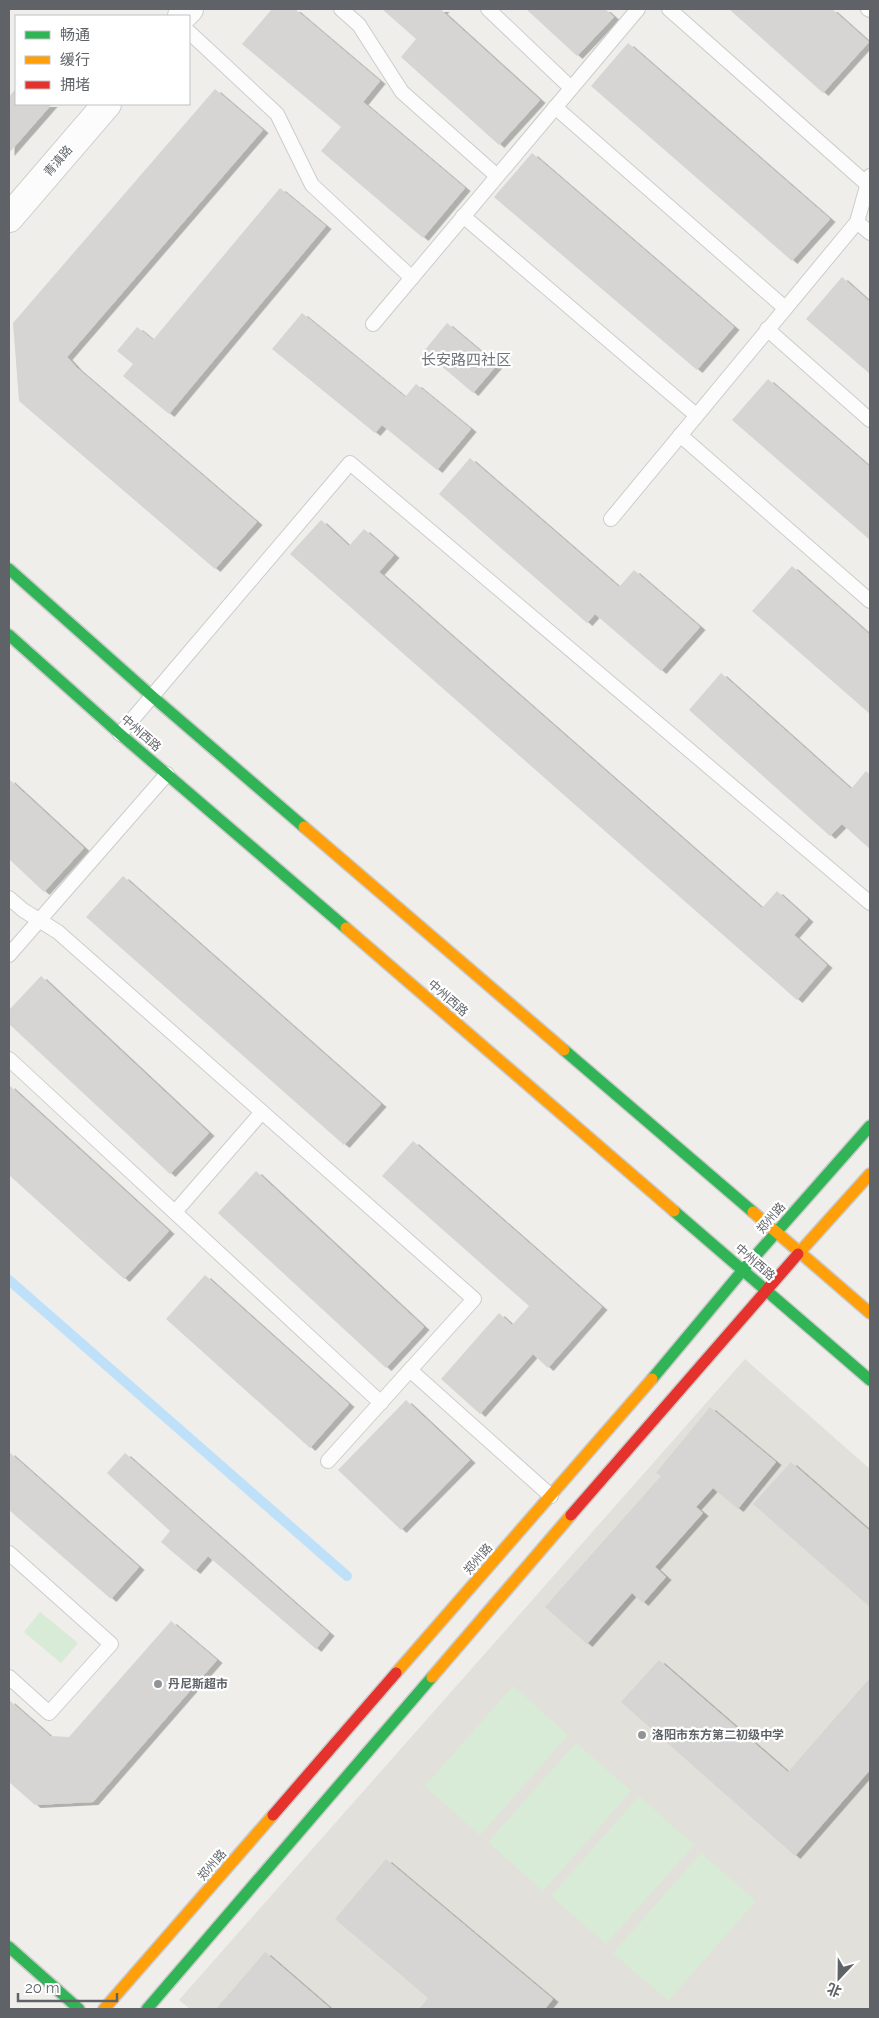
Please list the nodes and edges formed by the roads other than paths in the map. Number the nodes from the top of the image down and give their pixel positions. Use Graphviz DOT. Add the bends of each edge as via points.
graph roads {
  1 [pos="341,9"];
  2 [pos="488,9"];
  3 [pos="638,9"];
  4 [pos="669,9"];
  5 [pos="190,33"];
  6 [pos="571,88"];
  7 [pos="106,105"];
  8 [pos="555,107"];
  9 [pos="497,176"];
  10 [pos="869,181"];
  11 [pos="463,216"];
  12 [pos="9,218"];
  13 [pos="857,222"];
  14 [pos="870,233"];
  15 [pos="412,278"];
  16 [pos="785,308"];
  17 [pos="373,324"];
  18 [pos="767,329"];
  19 [pos="696,415"];
  20 [pos="870,420"];
  21 [pos="680,435"];
  22 [pos="611,519"];
  23 [pos="9,569"];
  24 [pos="870,601"];
  25 [pos="9,635"];
  26 [pos="153,697"];
  27 [pos="120,734"];
  28 [pos="167,774"];
  29 [pos="9,898"];
  30 [pos="870,903"];
  31 [pos="40,920"];
  32 [pos="9,955"];
  33 [pos="9,1059"];
  34 [pos="262,1112"];
  35 [pos="870,1126"];
  36 [pos="870,1174"];
  37 [pos="175,1212"];
  38 [pos="776,1232"];
  39 [pos="799,1253"];
  40 [pos="743,1270"];
  41 [pos="766,1290"];
  42 [pos="870,1313"];
  43 [pos="410,1370"];
  44 [pos="870,1380"];
  45 [pos="381,1403"];
  46 [pos="328,1461"];
  47 [pos="551,1496"];
  48 [pos="9,1553"];
  49 [pos="9,1677"];
  50 [pos="9,1948"];
  51 [pos="79,2009"];
  52 [pos="104,2009"];
  53 [pos="147,2009"];
  1 -- 9 [label="lane" via="359,25 402,92"];
  2 -- 6 [label="lane"];
  3 -- 6 [label="lane"];
  4 -- 10 [label="lane"];
  5 -- 15 [label="lane" via="277,114 312,185"];
  6 -- 8 [label="lane"];
  7 -- 12 [label="street, 青滇路"];
  8 -- 9 [label="lane"];
  8 -- 16 [label="lane"];
  9 -- 11 [label="lane"];
  10 -- 13 [label="lane"];
  11 -- 15 [label="lane"];
  11 -- 19 [label="lane"];
  13 -- 14 [label="lane"];
  13 -- 16 [label="lane"];
  15 -- 17 [label="lane"];
  16 -- 18 [label="lane"];
  18 -- 19 [label="lane"];
  18 -- 20 [label="lane"];
  19 -- 21 [label="lane"];
  21 -- 22 [label="lane"];
  21 -- 24 [label="lane"];
  23 -- 26 [label="street"];
  25 -- 27 [label="street, 中州西路"];
  26 -- 27 [label="lane"];
  26 -- 30 [label="lane" via="350,464"];
  26 -- 38 [label="street"];
  27 -- 28 [label="street, 中州西路"];
  28 -- 31 [label="lane"];
  28 -- 40 [label="street, 中州西路"];
  29 -- 31 [label="lane"];
  31 -- 32 [label="lane"];
  31 -- 34 [label="lane" via="58,932"];
  33 -- 37 [label="lane"];
  34 -- 37 [label="lane"];
  34 -- 43 [label="lane" via="474,1299"];
  35 -- 38 [label="street, 郑州路"];
  36 -- 39 [label="street"];
  37 -- 45 [label="lane"];
  38 -- 39 [label="street"];
  38 -- 40 [label="street, 郑州路"];
  39 -- 41 [label="street"];
  39 -- 42 [label="street"];
  40 -- 41 [label="street, 中州西路"];
  40 -- 47 [label="street, 郑州路"];
  41 -- 44 [label="street, 中州西路"];
  41 -- 53 [label="street"];
  43 -- 45 [label="lane"];
  43 -- 47 [label="lane"];
  45 -- 46 [label="lane"];
  47 -- 52 [label="street, 郑州路"];
  48 -- 49 [label="lane" via="111,1644 49,1713"];
  50 -- 51 [label="street"];
}
